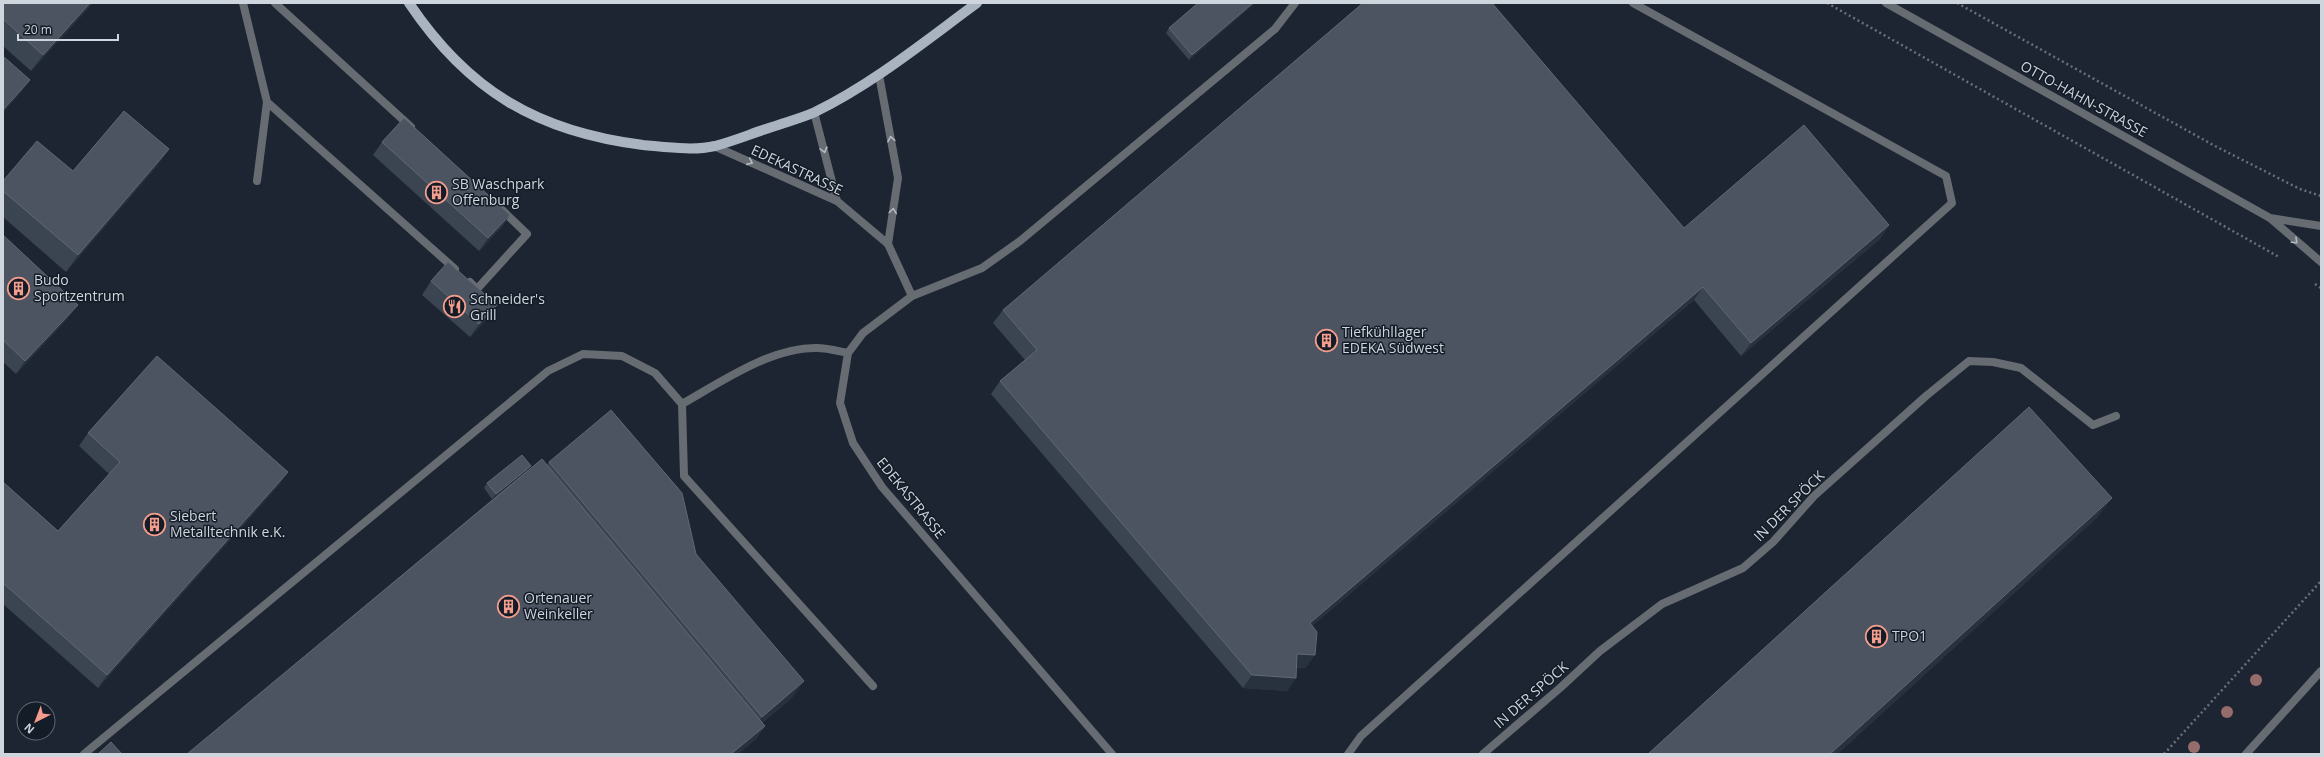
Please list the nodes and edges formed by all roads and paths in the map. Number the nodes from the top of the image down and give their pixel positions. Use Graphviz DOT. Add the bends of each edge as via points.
graph roads {
  1 [pos="244,3"];
  2 [pos="275,3"];
  3 [pos="409,3"];
  4 [pos="977,3"];
  5 [pos="1295,3"];
  6 [pos="1634,3"];
  7 [pos="1827,3"];
  8 [pos="1886,3"];
  9 [pos="1957,3"];
  10 [pos="879,75"];
  11 [pos="267,102"];
  12 [pos="814,112"];
  13 [pos="416,132"];
  14 [pos="714,146"];
  15 [pos="257,181"];
  16 [pos="2321,196"];
  17 [pos="837,201"];
  18 [pos="492,202"];
  19 [pos="2270,218"];
  20 [pos="2321,226"];
  21 [pos="888,244"];
  22 [pos="2284,260"];
  23 [pos="2321,262"];
  24 [pos="2309,279"];
  25 [pos="2321,288"];
  26 [pos="912,296"];
  27 [pos="848,353"];
  28 [pos="682,404"];
  29 [pos="2116,416"];
  30 [pos="2321,581"];
  31 [pos="2321,671"];
  32 [pos="874,686"];
  33 [pos="84,754"];
  34 [pos="1112,754"];
  35 [pos="1348,754"];
  36 [pos="1483,754"];
  37 [pos="2164,754"];
  38 [pos="2246,754"];
  1 -- 11 [label="street"];
  2 -- 13 [label="street"];
  3 -- 14 [label="main road" via="429,34 452,59 473,78 518,109 593,137 671,148"];
  4 -- 10 [label="main road"];
  5 -- 26 [label="street" via="1275,29 1020,241 982,268"];
  6 -- 35 [label="street" via="1946,176 1952,203 1361,736"];
  7 -- 22 [label="path" via="2178,198"];
  8 -- 19 [label="street, OTTO-HAHN-STRASSE"];
  9 -- 16 [label="path" via="2215,146 2300,189"];
  10 -- 12 [label="main road"];
  21 -- 10 [label="street, one-way" via="898,178"];
  11 -- 15 [label="street"];
  11 -- 18 [label="street" via="477,289 527,234"];
  12 -- 14 [label="main road"];
  12 -- 17 [label="street, one-way"];
  14 -- 17 [label="street, EDEKASTRASSE, one-way"];
  17 -- 21 [label="street, EDEKASTRASSE"];
  19 -- 20 [label="street, OTTO-HAHN-STRASSE"];
  19 -- 23 [label="street, OTTO-HAHN-STRASSE, one-way"];
  21 -- 26 [label="street, EDEKASTRASSE"];
  24 -- 25 [label="path"];
  26 -- 27 [label="street, EDEKASTRASSE" via="863,333"];
  27 -- 28 [label="street" via="817,348 786,351 740,371"];
  27 -- 34 [label="street, EDEKASTRASSE" via="840,403 853,443 882,487"];
  28 -- 32 [label="street" via="684,476"];
  28 -- 33 [label="street" via="655,373 622,356 583,354 548,372"];
  29 -- 36 [label="street, IN DER SPÖCK" via="2093,425 2021,368 1993,362 1969,361 1814,496 1773,542 1743,568 1662,604 1600,651"];
  30 -- 37 [label="path"];
  31 -- 38 [label="street"];
}
